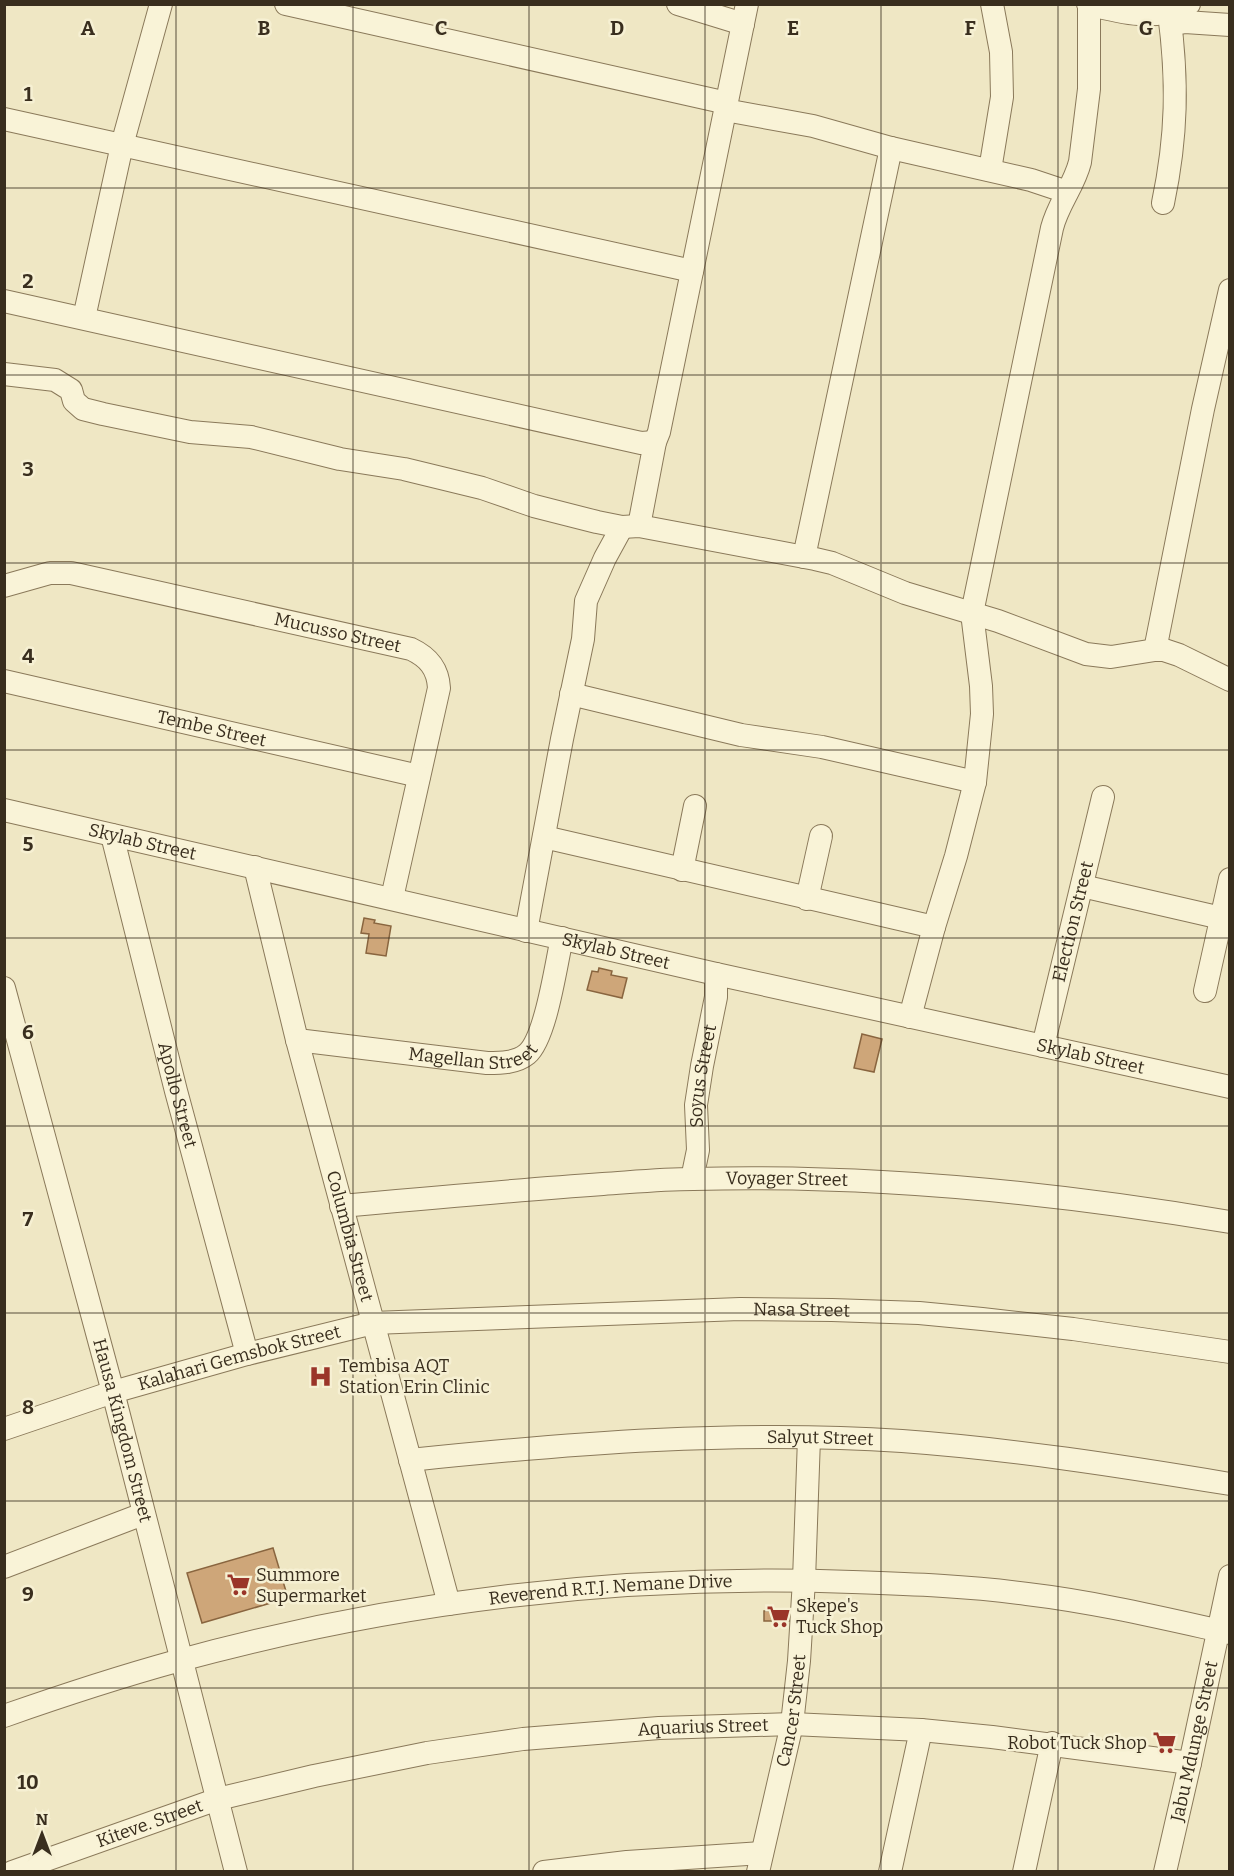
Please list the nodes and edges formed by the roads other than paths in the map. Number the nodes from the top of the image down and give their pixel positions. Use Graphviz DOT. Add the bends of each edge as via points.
graph roads {
  1 [pos="161,4"];
  2 [pos="286,4"];
  3 [pos="678,4"];
  4 [pos="992,4"];
  5 [pos="1089,5"];
  6 [pos="745,14"];
  7 [pos="1176,14"];
  8 [pos="1230,25"];
  9 [pos="726,107"];
  10 [pos="4,119"];
  11 [pos="122,145"];
  12 [pos="891,148"];
  13 [pos="990,170"];
  14 [pos="1067,192"];
  15 [pos="1163,203"];
  16 [pos="692,272"];
  17 [pos="1230,290"];
  18 [pos="4,301"];
  19 [pos="84,318"];
  20 [pos="4,374"];
  21 [pos="655,442"];
  22 [pos="630,526"];
  23 [pos="804,557"];
  24 [pos="4,586"];
  25 [pos="972,613"];
  26 [pos="1155,650"];
  27 [pos="1230,680"];
  28 [pos="4,681"];
  29 [pos="571,694"];
  30 [pos="419,776"];
  31 [pos="975,782"];
  32 [pos="1103,797"];
  33 [pos="695,806"];
  34 [pos="4,810"];
  35 [pos="112,836"];
  36 [pos="821,836"];
  37 [pos="544,837"];
  38 [pos="255,867"];
  39 [pos="681,870"];
  40 [pos="1230,879"];
  41 [pos="1082,886"];
  42 [pos="392,898"];
  43 [pos="807,899"];
  44 [pos="1226,919"];
  45 [pos="934,927"];
  46 [pos="526,931"];
  47 [pos="562,938"];
  48 [pos="716,974"];
  49 [pos="4,988"];
  50 [pos="1205,991"];
  51 [pos="910,1017"];
  52 [pos="297,1040"];
  53 [pos="1043,1046"];
  54 [pos="1230,1087"];
  55 [pos="692,1179"];
  56 [pos="341,1206"];
  57 [pos="1230,1222"];
  58 [pos="373,1323"];
  59 [pos="1230,1352"];
  60 [pos="247,1354"];
  61 [pos="113,1392"];
  62 [pos="4,1429"];
  63 [pos="809,1438"];
  64 [pos="410,1460"];
  65 [pos="1230,1484"];
  66 [pos="143,1514"];
  67 [pos="4,1567"];
  68 [pos="1230,1576"];
  69 [pos="804,1580"];
  70 [pos="449,1604"];
  71 [pos="1224,1632"];
  72 [pos="182,1659"];
  73 [pos="4,1716"];
  74 [pos="792,1724"];
  75 [pos="921,1730"];
  76 [pos="1052,1743"];
  77 [pos="1190,1763"];
  78 [pos="218,1799"];
  79 [pos="760,1862"];
  80 [pos="12,1872"];
  81 [pos="236,1872"];
  82 [pos="544,1872"];
  83 [pos="890,1872"];
  84 [pos="1024,1872"];
  85 [pos="1165,1872"];
  1 -- 11 [label="street"];
  2 -- 9 [label="street"];
  3 -- 6 [label="street"];
  4 -- 13 [label="street" via="1001,52 1002,89"];
  5 -- 7 [label="street" via="1136,15"];
  5 -- 14 [label="street" via="1087,108 1078,172"];
  6 -- 9 [label="street"];
  7 -- 8 [label="street" via="1185,22"];
  7 -- 15 [label="street" via="1176,117"];
  9 -- 12 [label="street"];
  9 -- 16 [label="street"];
  10 -- 11 [label="street"];
  11 -- 16 [label="street"];
  11 -- 19 [label="street"];
  12 -- 13 [label="street"];
  12 -- 23 [label="street"];
  13 -- 14 [label="street"];
  14 -- 25 [label="street" via="1052,228"];
  16 -- 21 [label="street"];
  17 -- 26 [label="street"];
  18 -- 19 [label="street"];
  19 -- 21 [label="street" via="641,443"];
  20 -- 22 [label="street" via="55,380 71,390 78,405 96,413 190,432 251,437 340,459 416,471 545,509"];
  21 -- 22 [label="street"];
  22 -- 23 [label="street"];
  22 -- 29 [label="street" via="605,558 586,601 583,639"];
  23 -- 25 [label="street" via="832,563 905,593"];
  24 -- 30 [label="street, Mucusso Street" via="50,573 71,573 411,649 429,660 439,678"];
  25 -- 26 [label="street" via="1093,655 1123,656"];
  25 -- 31 [label="street" via="982,714"];
  26 -- 27 [label="street" via="1179,655"];
  28 -- 30 [label="street, Tembe Street"];
  29 -- 31 [label="street" via="741,735 832,750"];
  29 -- 37 [label="street"];
  30 -- 42 [label="street, Mucusso Street"];
  31 -- 45 [label="street"];
  32 -- 41 [label="street, Election Street"];
  33 -- 39 [label="street"];
  34 -- 35 [label="street, Skylab Street"];
  35 -- 38 [label="street, Skylab Street"];
  35 -- 60 [label="street, Apollo Street"];
  36 -- 43 [label="street"];
  37 -- 39 [label="street"];
  37 -- 46 [label="street"];
  38 -- 42 [label="street, Skylab Street"];
  38 -- 52 [label="street, Columbia Street"];
  39 -- 43 [label="street"];
  40 -- 44 [label="street"];
  41 -- 44 [label="street"];
  41 -- 53 [label="street, Election Street"];
  42 -- 46 [label="street, Skylab Street"];
  43 -- 45 [label="street"];
  44 -- 50 [label="street"];
  45 -- 51 [label="street"];
  46 -- 47 [label="street, Skylab Street"];
  47 -- 48 [label="street, Skylab Street"];
  47 -- 52 [label="street, Magellan Street" via="541,1032 528,1053 519,1059 487,1063"];
  48 -- 51 [label="street, Skylab Street"];
  48 -- 55 [label="street, Soyus Street" via="716,997 696,1105 698,1150"];
  49 -- 61 [label="street, Hausa Kingdom Street"];
  51 -- 53 [label="street, Skylab Street"];
  52 -- 56 [label="street, Columbia Street"];
  53 -- 54 [label="street, Skylab Street"];
  55 -- 56 [label="street, Voyager Street"];
  55 -- 57 [label="street, Voyager Street" via="933,1184 1047,1195"];
  56 -- 58 [label="street, Columbia Street"];
  58 -- 59 [label="street, Nasa Street" via="729,1309 832,1310 993,1320"];
  58 -- 60 [label="street, Kalahari Gemsbok Street"];
  58 -- 64 [label="street, Columbia Street"];
  60 -- 61 [label="street, Kalahari Gemsbok Street"];
  61 -- 62 [label="street, Kalahari Gemsbok Street"];
  61 -- 66 [label="street, Hausa Kingdom Street"];
  63 -- 64 [label="street, Salyut Street" via="606,1443"];
  63 -- 65 [label="street, Salyut Street" via="901,1441 1017,1452"];
  63 -- 69 [label="street, Cancer Street"];
  64 -- 70 [label="street, Columbia Street"];
  66 -- 67 [label="street"];
  66 -- 72 [label="street, Hausa Kingdom Street"];
  68 -- 71 [label="street, Jabu Mdunge Street"];
  69 -- 70 [label="street, Reverend R.T.J. Nemane Drive" via="657,1583"];
  69 -- 71 [label="street, Reverend R.T.J. Nemane Drive" via="1027,1594 1143,1613"];
  69 -- 74 [label="street, Cancer Street"];
  70 -- 72 [label="street, Reverend R.T.J. Nemane Drive" via="314,1628"];
  71 -- 77 [label="street, Jabu Mdunge Street"];
  72 -- 73 [label="street, Reverend R.T.J. Nemane Drive"];
  72 -- 78 [label="street, Hausa Kingdom Street"];
  74 -- 75 [label="street, Aquarius Street"];
  74 -- 78 [label="street, Aquarius Street" via="659,1728 523,1739 427,1753"];
  74 -- 79 [label="street, Cancer Street"];
  75 -- 76 [label="street, Aquarius Street"];
  75 -- 83 [label="street"];
  76 -- 77 [label="street, Aquarius Street"];
  76 -- 84 [label="street"];
  77 -- 85 [label="street, Jabu Mdunge Street"];
  78 -- 80 [label="street, Kiteve. Street"];
  78 -- 81 [label="street, Hausa Kingdom Street"];
  79 -- 82 [label="street" via="627,1862"];
}
